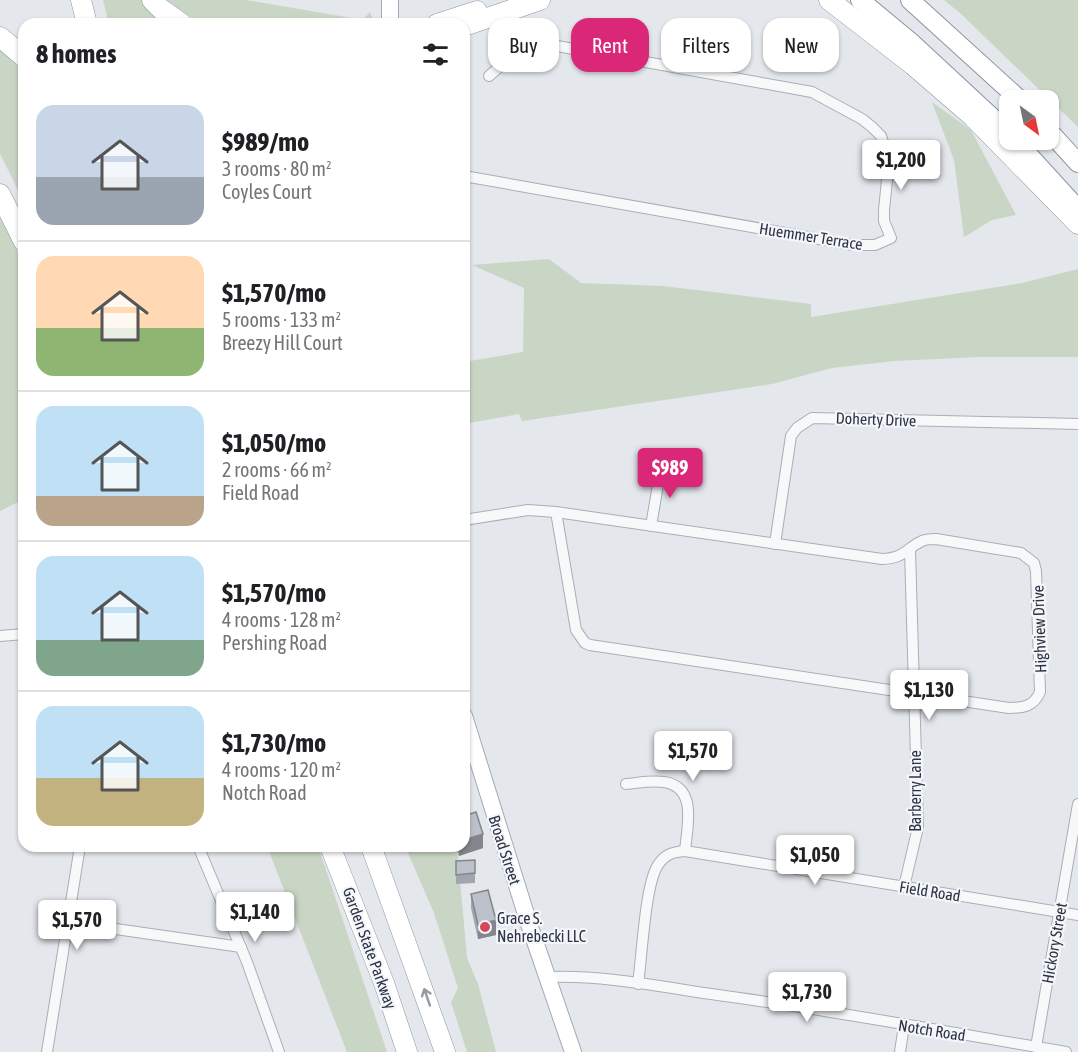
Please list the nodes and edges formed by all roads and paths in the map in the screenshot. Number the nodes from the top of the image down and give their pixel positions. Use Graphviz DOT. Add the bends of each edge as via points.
graph roads {
  1 [pos="81,0"];
  2 [pos="152,0"];
  3 [pos="390,0"];
  4 [pos="508,0"];
  5 [pos="540,0"];
  6 [pos="829,0"];
  7 [pos="860,0"];
  8 [pos="910,0"];
  9 [pos="86,18"];
  10 [pos="174,18"];
  11 [pos="390,18"];
  12 [pos="455,18"];
  13 [pos="470,24"];
  14 [pos="0,37"];
  15 [pos="18,52"];
  16 [pos="489,76"];
  17 [pos="1009,90"];
  18 [pos="999,125"];
  19 [pos="1059,142"];
  20 [pos="1023,150"];
  21 [pos="1078,163"];
  22 [pos="470,177"];
  23 [pos="0,194"];
  24 [pos="1078,209"];
  25 [pos="1078,224"];
  26 [pos="18,230"];
  27 [pos="1078,424"];
  28 [pos="661,467"];
  29 [pos="556,512"];
  30 [pos="470,519"];
  31 [pos="651,526"];
  32 [pos="775,544"];
  33 [pos="909,550"];
  34 [pos="18,634"];
  35 [pos="0,636"];
  36 [pos="915,694"];
  37 [pos="470,735"];
  38 [pos="626,784"];
  39 [pos="1078,804"];
  40 [pos="685,851"];
  41 [pos="79,852"];
  42 [pos="201,852"];
  43 [pos="332,852"];
  44 [pos="373,852"];
  45 [pos="904,887"];
  46 [pos="1060,913"];
  47 [pos="1078,915"];
  48 [pos="67,922"];
  49 [pos="241,947"];
  50 [pos="548,977"];
  51 [pos="639,984"];
  52 [pos="904,1025"];
  53 [pos="1036,1047"];
  54 [pos="47,1052"];
  55 [pos="279,1052"];
  56 [pos="407,1052"];
  57 [pos="446,1052"];
  58 [pos="573,1052"];
  59 [pos="900,1052"];
  60 [pos="1066,1052"];
  1 -- 9 [label="highway"];
  2 -- 10 [label="highway"];
  3 -- 11 [label="main road"];
  4 -- 12 [label="highway"];
  5 -- 13 [label="highway"];
  6 -- 25 [label="highway" via="972,116"];
  7 -- 18 [label="highway"];
  8 -- 17 [label="highway"];
  14 -- 15 [label="highway"];
  16 -- 22 [label="street, Huemmer Terrace" via="508,59 530,50 557,46 812,92 862,119 881,136 889,160 884,221 891,238 875,245 853,244"];
  19 -- 21 [label="highway"];
  20 -- 24 [label="highway"];
  23 -- 26 [label="highway"];
  27 -- 32 [label="street, Doherty Drive" via="812,418 791,436"];
  28 -- 31 [label="street"];
  29 -- 30 [label="street, Highview Drive" via="528,510"];
  29 -- 31 [label="street, Highview Drive"];
  29 -- 36 [label="street, Highview Drive" via="576,630 585,643"];
  31 -- 32 [label="street, Highview Drive"];
  32 -- 33 [label="street, Highview Drive" via="882,559"];
  33 -- 36 [label="street, Barberry Lane"];
  33 -- 36 [label="street, Highview Drive" via="923,540 936,539 1020,554 1034,563 1038,594 1041,685 1033,703 1009,708"];
  34 -- 35 [label="street"];
  36 -- 45 [label="street, Barberry Lane" via="918,827"];
  37 -- 50 [label="main road, Broad Street"];
  38 -- 40 [label="street" via="666,782 683,792 688,803"];
  39 -- 46 [label="street, Hickory Street"];
  40 -- 45 [label="street, Field Road"];
  40 -- 51 [label="street" via="666,855 653,873"];
  41 -- 48 [label="street"];
  42 -- 49 [label="street"];
  43 -- 56 [label="highway, Garden State Parkway"];
  57 -- 44 [label="highway, one-way"];
  45 -- 46 [label="street, Field Road"];
  46 -- 47 [label="street, Field Road"];
  46 -- 53 [label="street, Hickory Street"];
  48 -- 49 [label="street"];
  48 -- 54 [label="street"];
  49 -- 55 [label="street"];
  50 -- 51 [label="street, Notch Road"];
  50 -- 58 [label="main road, Broad Street"];
  51 -- 52 [label="street, Notch Road"];
  52 -- 53 [label="street, Notch Road"];
  52 -- 59 [label="street"];
  53 -- 60 [label="street, Notch Road"];
}
